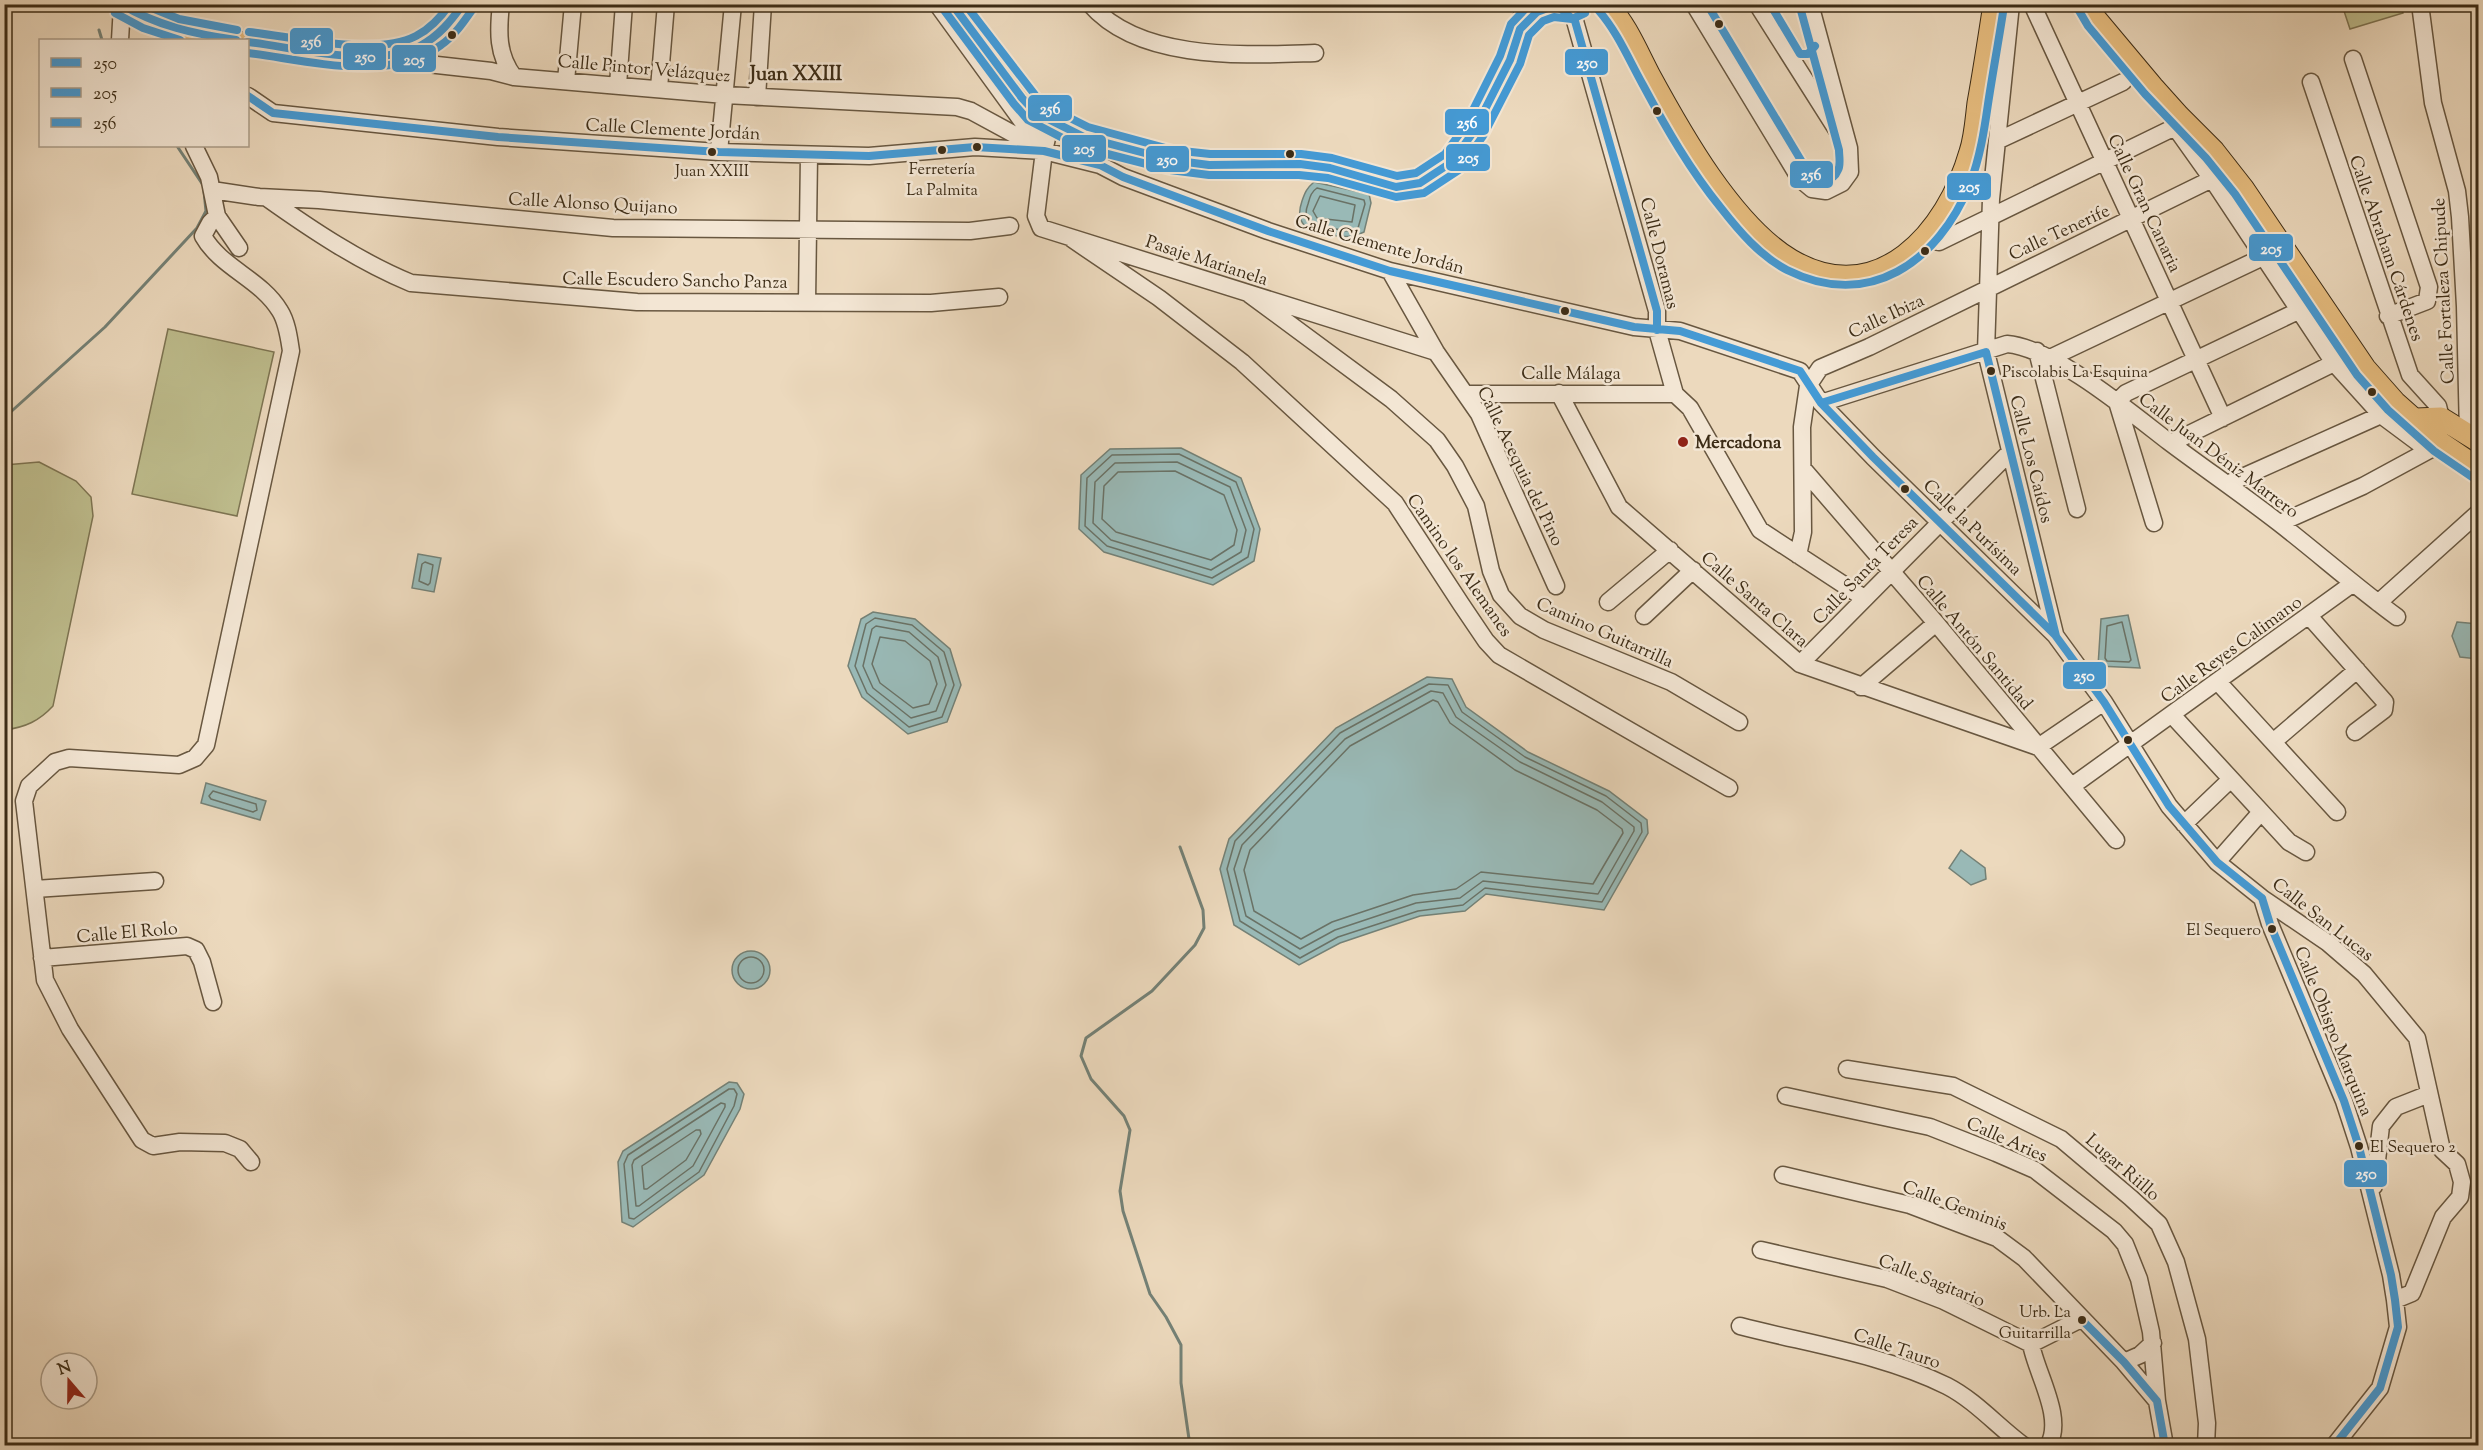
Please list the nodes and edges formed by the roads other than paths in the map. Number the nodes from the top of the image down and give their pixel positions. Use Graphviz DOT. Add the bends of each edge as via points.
graph roads {
  1 [pos="463,4"];
  2 [pos="501,4"];
  3 [pos="573,4"];
  4 [pos="624,4"];
  5 [pos="666,4"];
  6 [pos="733,4"];
  7 [pos="763,4"];
  8 [pos="937,4"];
  9 [pos="952,4"];
  10 [pos="1090,4"];
  11 [pos="1528,4"];
  12 [pos="1694,4"];
  13 [pos="1757,4"];
  14 [pos="1810,4"];
  15 [pos="1994,4"];
  16 [pos="2012,4"];
  17 [pos="2032,4"];
  18 [pos="2086,4"];
  19 [pos="2420,4"];
  20 [pos="121,5"];
  21 [pos="1579,8"];
  22 [pos="1520,29"];
  23 [pos="196,37"];
  24 [pos="120,39"];
  25 [pos="223,39"];
  26 [pos="249,42"];
  27 [pos="1823,52"];
  28 [pos="1315,53"];
  29 [pos="375,58"];
  30 [pos="2352,59"];
  31 [pos="1794,63"];
  32 [pos="514,77"];
  33 [pos="566,81"];
  34 [pos="2123,82"];
  35 [pos="2311,82"];
  36 [pos="618,85"];
  37 [pos="659,88"];
  38 [pos="725,95"];
  39 [pos="249,97"];
  40 [pos="757,97"];
  41 [pos="2078,103"];
  42 [pos="1051,121"];
  43 [pos="1084,137"];
  44 [pos="1997,141"];
  45 [pos="1106,144"];
  46 [pos="194,147"];
  47 [pos="1849,148"];
  48 [pos="1044,151"];
  49 [pos="719,152"];
  50 [pos="809,155"];
  51 [pos="1079,159"];
  52 [pos="2103,162"];
  53 [pos="1100,165"];
  54 [pos="2212,179"];
  55 [pos="212,190"];
  56 [pos="266,197"];
  57 [pos="1990,215"];
  58 [pos="217,216"];
  59 [pos="2132,219"];
  60 [pos="1010,226"];
  61 [pos="808,229"];
  62 [pos="1072,239"];
  63 [pos="1922,239"];
  64 [pos="239,248"];
  65 [pos="2264,257"];
  66 [pos="1390,271"];
  67 [pos="1987,288"];
  68 [pos="1250,294"];
  69 [pos="999,297"];
  70 [pos="2169,301"];
  71 [pos="807,302"];
  72 [pos="2298,311"];
  73 [pos="2388,316"];
  74 [pos="1658,330"];
  75 [pos="1986,351"];
  76 [pos="1436,352"];
  77 [pos="2044,354"];
  78 [pos="2196,360"];
  79 [pos="2334,363"];
  80 [pos="1808,386"];
  81 [pos="1559,393"];
  82 [pos="1675,393"];
  83 [pos="1467,394"];
  84 [pos="2117,402"];
  85 [pos="1821,403"];
  86 [pos="2381,415"];
  87 [pos="2223,418"];
  88 [pos="2441,418"];
  89 [pos="2416,419"];
  90 [pos="2473,438"];
  91 [pos="2170,443"];
  92 [pos="2434,447"];
  93 [pos="2010,452"];
  94 [pos="2478,468"];
  95 [pos="1804,470"];
  96 [pos="2227,484"];
  97 [pos="2077,508"];
  98 [pos="2478,513"];
  99 [pos="1939,523"];
  100 [pos="2154,523"];
  101 [pos="2280,523"];
  102 [pos="1670,550"];
  103 [pos="1798,555"];
  104 [pos="1692,570"];
  105 [pos="1890,572"];
  106 [pos="2352,584"];
  107 [pos="1557,586"];
  108 [pos="1864,598"];
  109 [pos="1608,602"];
  110 [pos="2378,603"];
  111 [pos="1644,616"];
  112 [pos="2309,616"];
  113 [pos="2397,617"];
  114 [pos="1936,623"];
  115 [pos="2055,634"];
  116 [pos="1800,664"];
  117 [pos="2357,670"];
  118 [pos="2218,682"];
  119 [pos="1861,687"];
  120 [pos="2104,702"];
  121 [pos="2172,716"];
  122 [pos="1739,722"];
  123 [pos="2355,732"];
  124 [pos="2273,742"];
  125 [pos="2132,744"];
  126 [pos="2038,747"];
  127 [pos="2231,779"];
  128 [pos="2072,786"];
  129 [pos="1729,788"];
  130 [pos="2260,812"];
  131 [pos="2337,812"];
  132 [pos="2184,824"];
  133 [pos="2116,840"];
  134 [pos="2306,852"];
  135 [pos="2217,862"];
  136 [pos="155,881"];
  137 [pos="35,889"];
  138 [pos="2262,898"];
  139 [pos="42,958"];
  140 [pos="213,1002"];
  141 [pos="1847,1069"];
  142 [pos="2429,1094"];
  143 [pos="1786,1096"];
  144 [pos="251,1162"];
  145 [pos="1784,1175"];
  146 [pos="2373,1196"];
  147 [pos="1761,1250"];
  148 [pos="2395,1300"];
  149 [pos="2081,1320"];
  150 [pos="1740,1326"];
  151 [pos="2152,1343"];
  152 [pos="2031,1344"];
  153 [pos="2124,1362"];
  154 [pos="2157,1401"];
  155 [pos="2024,1446"];
  156 [pos="2048,1446"];
  157 [pos="2165,1446"];
  158 [pos="2206,1446"];
  159 [pos="2334,1446"];
  1 -- 29 [label="main road" via="430,41 412,51"];
  2 -- 32 [label="street" via="499,43"];
  3 -- 33 [label="street"];
  4 -- 36 [label="street"];
  5 -- 37 [label="street"];
  6 -- 38 [label="street"];
  7 -- 40 [label="street"];
  8 -- 48 [label="street"];
  9 -- 42 [label="main road" via="1022,98 1036,113"];
  10 -- 28 [label="street" via="1102,19 1147,40 1191,51 1230,55"];
  11 -- 22 [label="main road"];
  12 -- 47 [label="street" via="1800,179 1812,189 1826,191 1842,183 1850,171"];
  13 -- 31 [label="street"];
  14 -- 27 [label="street"];
  15 -- 63 [label="main road" via="1970,153 1949,203"];
  16 -- 44 [label="street, Calle Los Caídos"];
  17 -- 41 [label="street, Calle Gran Canaria"];
  18 -- 89 [label="main road" via="2179,116 2214,150 2364,368"];
  19 -- 90 [label="street, Calle Fortaleza Chipude" via="2433,103 2457,191"];
  20 -- 23 [label="main road"];
  20 -- 24 [label="street"];
  21 -- 22 [label="main road" via="1537,12"];
  21 -- 63 [label="main road" via="1627,32 1691,148 1732,204 1774,248 1806,268 1830,275 1855,276 1885,269"];
  21 -- 74 [label="street, Calle Doramas" via="1657,311"];
  22 -- 45 [label="main road" via="1510,60 1474,131 1452,162 1420,183 1396,187 1330,168 1300,164 1209,165"];
  23 -- 25 [label="main road"];
  26 -- 29 [label="main road"];
  27 -- 31 [label="street" via="1816,63"];
  27 -- 47 [label="street"];
  29 -- 32 [label="street, Calle Pintor Velázquez"];
  30 -- 73 [label="street" via="2429,287 2427,301"];
  31 -- 47 [label="street"];
  32 -- 33 [label="street, Calle Pintor Velázquez"];
  33 -- 36 [label="street, Calle Pintor Velázquez"];
  34 -- 41 [label="street"];
  35 -- 73 [label="street, Calle Abraham Cárdenes"];
  36 -- 37 [label="street, Calle Pintor Velázquez"];
  37 -- 38 [label="street, Calle Pintor Velázquez"];
  38 -- 40 [label="street, Calle Pintor Velázquez"];
  38 -- 49 [label="street"];
  39 -- 49 [label="street, Calle Clemente Jordán" via="273,113 498,137"];
  40 -- 48 [label="street, Calle Pintor Velázquez" via="957,107"];
  41 -- 44 [label="street"];
  41 -- 52 [label="street, Calle Gran Canaria"];
  42 -- 43 [label="main road"];
  42 -- 48 [label="street, Pasaje Marianela"];
  43 -- 45 [label="main road"];
  43 -- 51 [label="street"];
  44 -- 57 [label="street, Calle Los Caídos"];
  45 -- 53 [label="street"];
  46 -- 55 [label="street"];
  48 -- 50 [label="street, Calle Clemente Jordán" via="975,147 870,156"];
  48 -- 51 [label="street, Calle Clemente Jordán"];
  48 -- 62 [label="street, Pasaje Marianela" via="1036,216 1041,228"];
  49 -- 50 [label="street, Calle Clemente Jordán"];
  50 -- 61 [label="street"];
  51 -- 53 [label="street, Calle Clemente Jordán"];
  52 -- 54 [label="street" via="2175,127"];
  52 -- 57 [label="street"];
  52 -- 59 [label="street, Calle Gran Canaria"];
  53 -- 66 [label="street, Calle Clemente Jordán" via="1268,231"];
  54 -- 59 [label="street, Calle Tenerife"];
  54 -- 65 [label="street"];
  55 -- 56 [label="street, Calle Alonso Quijano"];
  55 -- 58 [label="street"];
  56 -- 61 [label="street, Calle Alonso Quijano" via="613,228"];
  56 -- 71 [label="street, Calle Escudero Sancho Panza" via="310,228 411,283 637,302"];
  57 -- 63 [label="street" via="1939,242"];
  57 -- 67 [label="street, Calle Los Caídos"];
  58 -- 64 [label="street"];
  58 -- 137 [label="street" via="203,236 210,249 267,294 281,312 291,351 206,744 195,758 179,765 69,758 55,762 29,786 24,801"];
  59 -- 67 [label="street, Calle Tenerife"];
  59 -- 70 [label="street, Calle Gran Canaria"];
  60 -- 61 [label="street, Calle Alonso Quijano" via="970,231"];
  61 -- 71 [label="street"];
  62 -- 68 [label="street, Pasaje Marianela"];
  62 -- 129 [label="street, Camino los Alemanes" via="1159,298 1242,362 1395,503 1499,655"];
  65 -- 70 [label="street"];
  65 -- 72 [label="street"];
  66 -- 74 [label="street, Calle Clemente Jordán"];
  66 -- 76 [label="street, Calle Acequia del Pino"];
  67 -- 75 [label="street, Calle Los Caídos"];
  67 -- 80 [label="street, Calle Ibiza" via="1820,368"];
  68 -- 76 [label="street, Pasaje Marianela"];
  68 -- 122 [label="street, Camino Guitarrilla" via="1392,399 1437,440 1476,506 1491,572 1501,595 1520,616 1544,630 1671,682"];
  69 -- 71 [label="street, Calle Escudero Sancho Panza" via="931,303"];
  70 -- 77 [label="street"];
  70 -- 78 [label="street, Calle Gran Canaria"];
  72 -- 78 [label="street"];
  72 -- 79 [label="street"];
  73 -- 88 [label="street, Calle Abraham Cárdenes" via="2410,375 2438,406"];
  74 -- 80 [label="street" via="1680,331 1800,370"];
  74 -- 82 [label="street, Calle Doramas"];
  75 -- 77 [label="street, Calle Juan Déniz Marrero" via="2007,344"];
  75 -- 85 [label="street, Calle Juan Déniz Marrero"];
  75 -- 93 [label="street, Calle Los Caídos"];
  76 -- 83 [label="street, Calle Acequia del Pino"];
  77 -- 84 [label="street, Calle Juan Déniz Marrero"];
  77 -- 97 [label="street"];
  78 -- 84 [label="street" via="2126,393"];
  78 -- 87 [label="street, Calle Gran Canaria"];
  79 -- 86 [label="street"];
  79 -- 87 [label="street"];
  80 -- 85 [label="street"];
  80 -- 95 [label="street" via="1802,427"];
  81 -- 82 [label="street, Calle Málaga"];
  81 -- 83 [label="street, Calle Málaga"];
  81 -- 102 [label="street, Calle Santa Clara" via="1619,507"];
  82 -- 103 [label="street, Calle Doramas" via="1690,408 1761,530"];
  83 -- 107 [label="street, Calle Acequia del Pino"];
  84 -- 91 [label="street, Calle Juan Déniz Marrero"];
  84 -- 100 [label="street"];
  85 -- 99 [label="street, Calle la Purísima"];
  86 -- 92 [label="street"];
  86 -- 96 [label="street"];
  87 -- 91 [label="street"];
  88 -- 89 [label="main road"];
  88 -- 90 [label="main road"];
  89 -- 92 [label="main road"];
  91 -- 96 [label="street, Calle Juan Déniz Marrero"];
  92 -- 94 [label="main road"];
  92 -- 101 [label="street" via="2363,486"];
  93 -- 99 [label="street, Calle Santa Teresa"];
  93 -- 115 [label="street, Calle Los Caídos"];
  95 -- 103 [label="street" via="1803,532"];
  95 -- 105 [label="street, Calle Antón Santidad"];
  96 -- 101 [label="street, Calle Juan Déniz Marrero"];
  98 -- 110 [label="street"];
  99 -- 105 [label="street, Calle Santa Teresa"];
  99 -- 115 [label="street, Calle la Purísima"];
  101 -- 106 [label="street, Calle Juan Déniz Marrero"];
  102 -- 104 [label="street, Calle Santa Clara"];
  102 -- 109 [label="street"];
  103 -- 108 [label="street, Calle Doramas"];
  104 -- 111 [label="street"];
  104 -- 116 [label="street, Calle Santa Clara"];
  105 -- 108 [label="street, Calle Santa Teresa"];
  105 -- 114 [label="street, Calle Antón Santidad"];
  106 -- 110 [label="street, Calle Juan Déniz Marrero"];
  106 -- 112 [label="street, Calle Reyes Calimano"];
  108 -- 116 [label="street, Calle Santa Teresa"];
  110 -- 113 [label="street, Calle Juan Déniz Marrero"];
  112 -- 117 [label="street"];
  112 -- 118 [label="street, Calle Reyes Calimano"];
  114 -- 119 [label="street"];
  114 -- 126 [label="street, Calle Antón Santidad"];
  115 -- 120 [label="street, Calle la Purísima"];
  116 -- 119 [label="street, Calle Santa Clara"];
  117 -- 123 [label="street" via="2385,702 2384,710"];
  117 -- 124 [label="street"];
  118 -- 121 [label="street, Calle Reyes Calimano"];
  118 -- 124 [label="street"];
  119 -- 126 [label="street, Calle Santa Clara"];
  120 -- 125 [label="street, Calle la Purísima"];
  120 -- 126 [label="street"];
  121 -- 125 [label="street, Calle Reyes Calimano"];
  121 -- 127 [label="street"];
  124 -- 131 [label="street"];
  125 -- 128 [label="street, Calle Reyes Calimano"];
  125 -- 132 [label="street, Calle San Lucas"];
  126 -- 128 [label="street, Calle Antón Santidad"];
  127 -- 130 [label="street"];
  127 -- 132 [label="street"];
  128 -- 133 [label="street, Calle Antón Santidad"];
  130 -- 134 [label="street" via="2289,842"];
  130 -- 135 [label="street"];
  132 -- 135 [label="street, Calle San Lucas"];
  135 -- 138 [label="street, Calle San Lucas"];
  136 -- 137 [label="street"];
  137 -- 139 [label="street"];
  138 -- 142 [label="street, Calle San Lucas" via="2328,943 2364,974 2417,1038"];
  138 -- 146 [label="street, Calle Obispo Marquina" via="2344,1101"];
  139 -- 140 [label="street, Calle El Rolo" via="187,946 196,950 202,962"];
  139 -- 144 [label="street" via="45,980 70,1029 142,1140 153,1146 225,1143 240,1149"];
  141 -- 158 [label="street, Lugar Riillo" via="1953,1086 2041,1129 2070,1146 2159,1224 2176,1262 2197,1339"];
  142 -- 146 [label="street" via="2396,1107 2381,1126"];
  142 -- 148 [label="street, Calle San Lucas" via="2442,1150 2457,1164 2462,1182 2460,1197 2444,1217 2412,1293"];
  143 -- 151 [label="street, Calle Aries" via="1930,1127 2035,1170 2114,1231 2125,1244 2139,1279"];
  145 -- 149 [label="street, Calle Geminis" via="1910,1205 1996,1238 2024,1258"];
  146 -- 148 [label="street, Calle Obispo Marquina"];
  147 -- 152 [label="street, Calle Sagitario" via="1887,1279 1944,1301"];
  148 -- 159 [label="street, Calle Obispo Marquina" via="2398,1327 2380,1388"];
  149 -- 152 [label="street"];
  149 -- 153 [label="street, Calle Geminis"];
  150 -- 155 [label="street, Calle Tauro" via="1875,1358 1948,1387 1980,1408"];
  151 -- 153 [label="street" via="2140,1355"];
  151 -- 154 [label="street, Calle Aries"];
  152 -- 156 [label="street" via="2051,1405 2052,1438"];
  153 -- 154 [label="street, Calle Geminis"];
  154 -- 157 [label="street, Calle Aries"];
}
